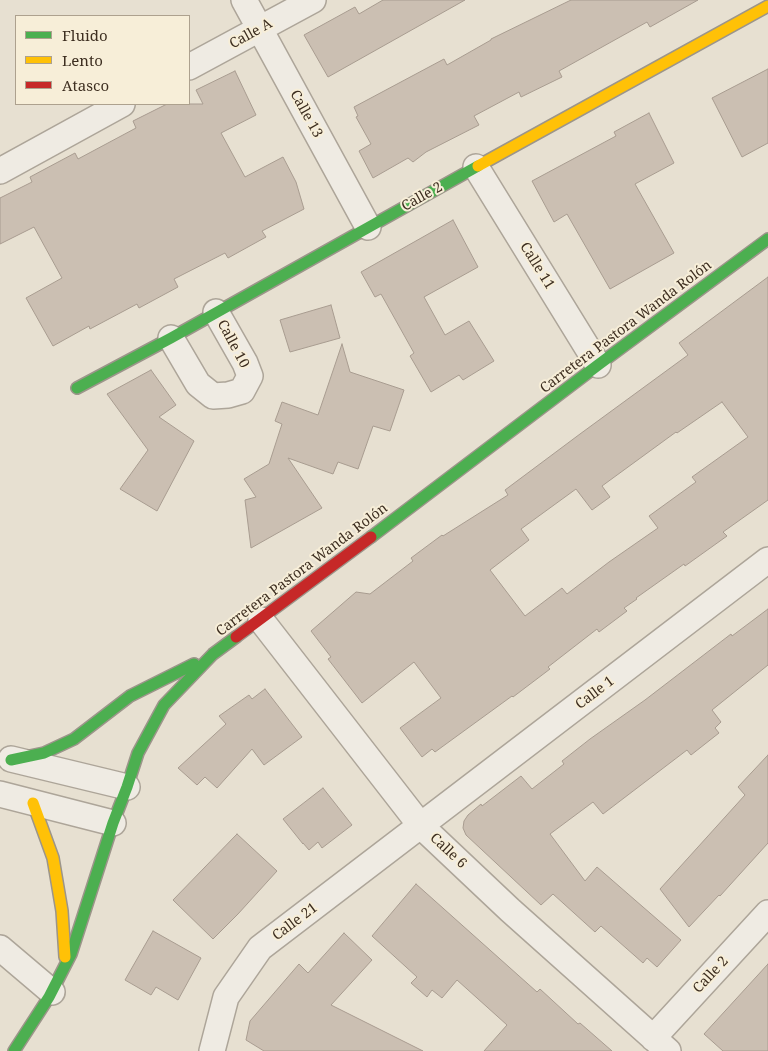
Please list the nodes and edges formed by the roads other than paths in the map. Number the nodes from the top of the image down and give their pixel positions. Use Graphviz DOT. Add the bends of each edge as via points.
graph roads {
  1 [pos="244,0"];
  2 [pos="313,0"];
  3 [pos="768,6"];
  4 [pos="260,28"];
  5 [pos="190,66"];
  6 [pos="120,105"];
  7 [pos="476,168"];
  8 [pos="0,171"];
  9 [pos="368,227"];
  10 [pos="768,239"];
  11 [pos="216,312"];
  12 [pos="171,338"];
  13 [pos="598,365"];
  14 [pos="77,388"];
  15 [pos="768,560"];
  16 [pos="261,620"];
  17 [pos="213,654"];
  18 [pos="6,757"];
  19 [pos="127,787"];
  20 [pos="0,794"];
  21 [pos="33,803"];
  22 [pos="113,823"];
  23 [pos="421,826"];
  24 [pos="768,913"];
  25 [pos="0,948"];
  26 [pos="65,966"];
  27 [pos="52,992"];
  28 [pos="661,1044"];
  29 [pos="14,1051"];
  30 [pos="212,1051"];
  1 -- 4 [label="street, Calle 13"];
  2 -- 4 [label="street, Calle A"];
  3 -- 7 [label="street, Calle 2"];
  4 -- 5 [label="street, Calle A"];
  4 -- 9 [label="street, Calle 13"];
  6 -- 8 [label="street"];
  7 -- 9 [label="street, Calle 2"];
  7 -- 13 [label="street, Calle 11"];
  9 -- 11 [label="street, Calle 2"];
  10 -- 13 [label="street, Carretera Pastora Wanda Rolón"];
  11 -- 12 [label="street, Calle 2"];
  11 -- 12 [label="street, Calle 10" via="250,376 242,391 213,396 198,384"];
  12 -- 14 [label="street, Calle 2"];
  13 -- 16 [label="street, Carretera Pastora Wanda Rolón"];
  15 -- 23 [label="street, Calle 1"];
  16 -- 17 [label="street, Carretera Pastora Wanda Rolón"];
  16 -- 23 [label="street, Calle 6"];
  17 -- 18 [label="street" via="130,696 74,739 44,753"];
  17 -- 19 [label="street, Carretera Pastora Wanda Rolón" via="164,705 138,753"];
  18 -- 19 [label="street"];
  19 -- 22 [label="street, Carretera Pastora Wanda Rolón"];
  20 -- 21 [label="street"];
  21 -- 22 [label="street"];
  21 -- 26 [label="street" via="53,858 62,911"];
  22 -- 26 [label="street, Carretera Pastora Wanda Rolón" via="72,954"];
  23 -- 28 [label="street, Calle 6"];
  23 -- 30 [label="street, Calle 21" via="260,948 226,996"];
  24 -- 28 [label="street, Calle 2"];
  25 -- 27 [label="street"];
  26 -- 27 [label="street, Carretera Pastora Wanda Rolón"];
  27 -- 29 [label="street, Carretera Pastora Wanda Rolón"];
}
